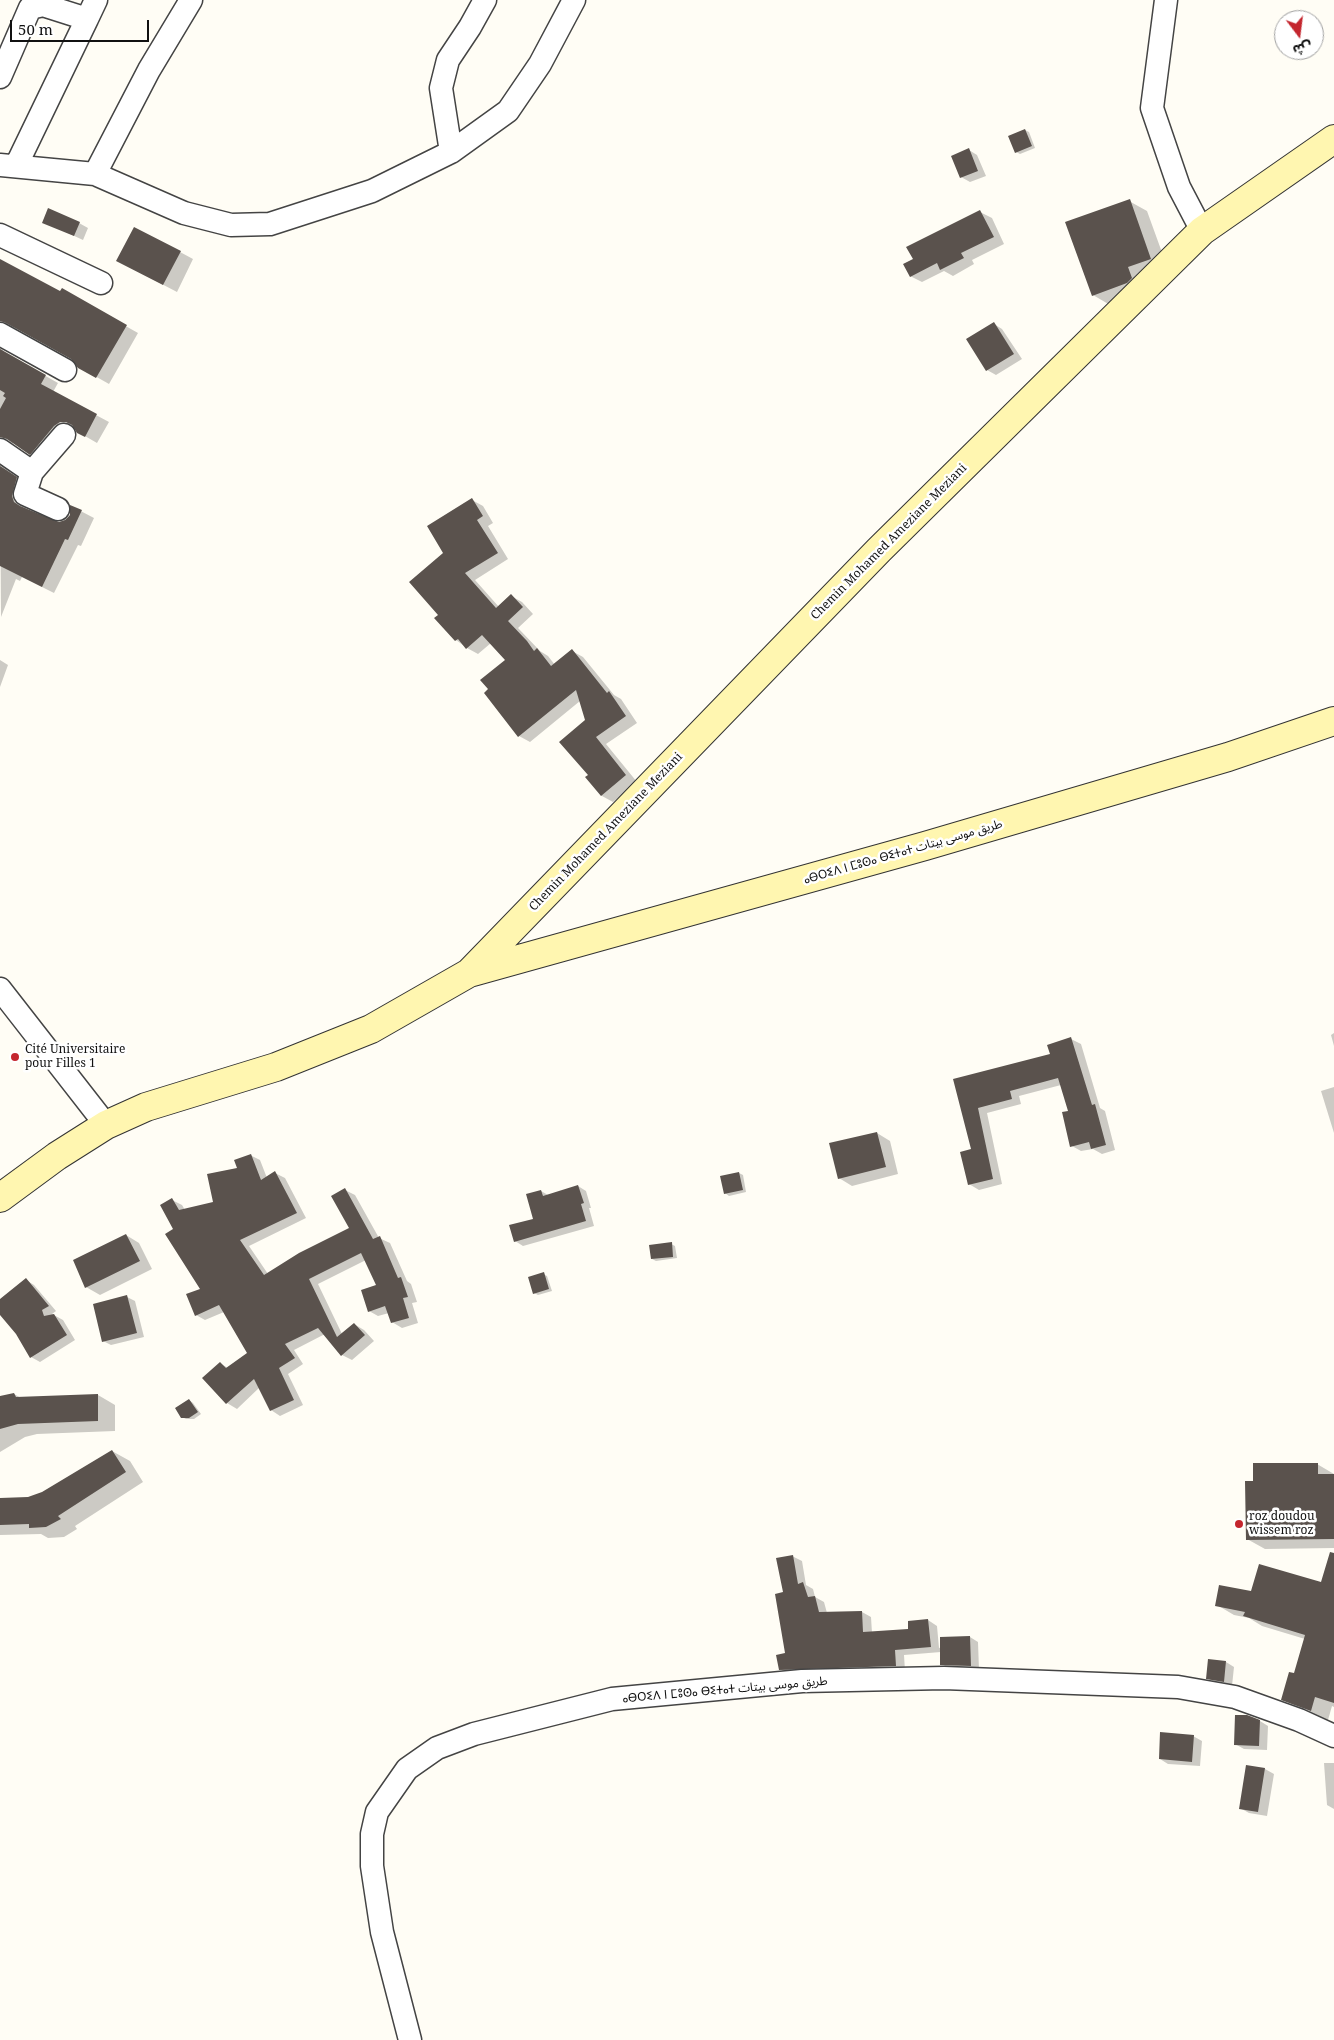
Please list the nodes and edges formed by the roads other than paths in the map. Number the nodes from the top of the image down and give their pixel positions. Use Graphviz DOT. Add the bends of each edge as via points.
graph roads {
  1 [pos="191,0"];
  2 [pos="485,0"];
  3 [pos="574,0"];
  4 [pos="1166,0"];
  5 [pos="91,9"];
  6 [pos="0,77"];
  7 [pos="1334,139"];
  8 [pos="451,152"];
  9 [pos="8,165"];
  10 [pos="95,174"];
  11 [pos="1202,231"];
  12 [pos="0,235"];
  13 [pos="101,283"];
  14 [pos="0,334"];
  15 [pos="65,370"];
  16 [pos="64,435"];
  17 [pos="0,450"];
  18 [pos="32,472"];
  19 [pos="58,509"];
  20 [pos="1334,721"];
  21 [pos="470,973"];
  22 [pos="0,989"];
  23 [pos="106,1125"];
  24 [pos="0,1198"];
  25 [pos="1334,1736"];
  26 [pos="410,2040"];
  1 -- 10 [label="street" via="149,70"];
  2 -- 8 [label="street" via="448,60 441,88"];
  3 -- 8 [label="street" via="540,64 508,112"];
  4 -- 11 [label="street" via="1152,108 1179,187"];
  5 -- 6 [label="street" via="43,5 30,8"];
  5 -- 9 [label="street"];
  7 -- 11 [label="main road, Chemin Mohamed Ameziane Meziani"];
  8 -- 10 [label="street" via="372,191 270,224 231,225 184,213"];
  9 -- 10 [label="street"];
  11 -- 21 [label="main road, Chemin Mohamed Ameziane Meziani" via="880,550"];
  12 -- 13 [label="street"];
  14 -- 15 [label="street"];
  16 -- 18 [label="street"];
  17 -- 18 [label="street"];
  18 -- 19 [label="street" via="25,494"];
  20 -- 21 [label="main road, ⴰⴱⵔⵉⴷ ⵏ ⵎⵓⵙⴰ ⴱⵉⵜⴰⵜ طريق موسى بيتات" via="1228,757 944,841"];
  21 -- 23 [label="main road" via="371,1029 276,1067 146,1107"];
  22 -- 23 [label="street"];
  23 -- 24 [label="main road"];
  25 -- 26 [label="street, ⴰⴱⵔⵉⴷ ⵏ ⵎⵓⵙⴰ ⴱⵉⵜⴰⵜ طريق موسى بيتات" via="1235,1697 1178,1687 944,1678 802,1681 612,1699 474,1734 437,1748 408,1769 377,1812 372,1834 372,1866 382,1932"];
}
